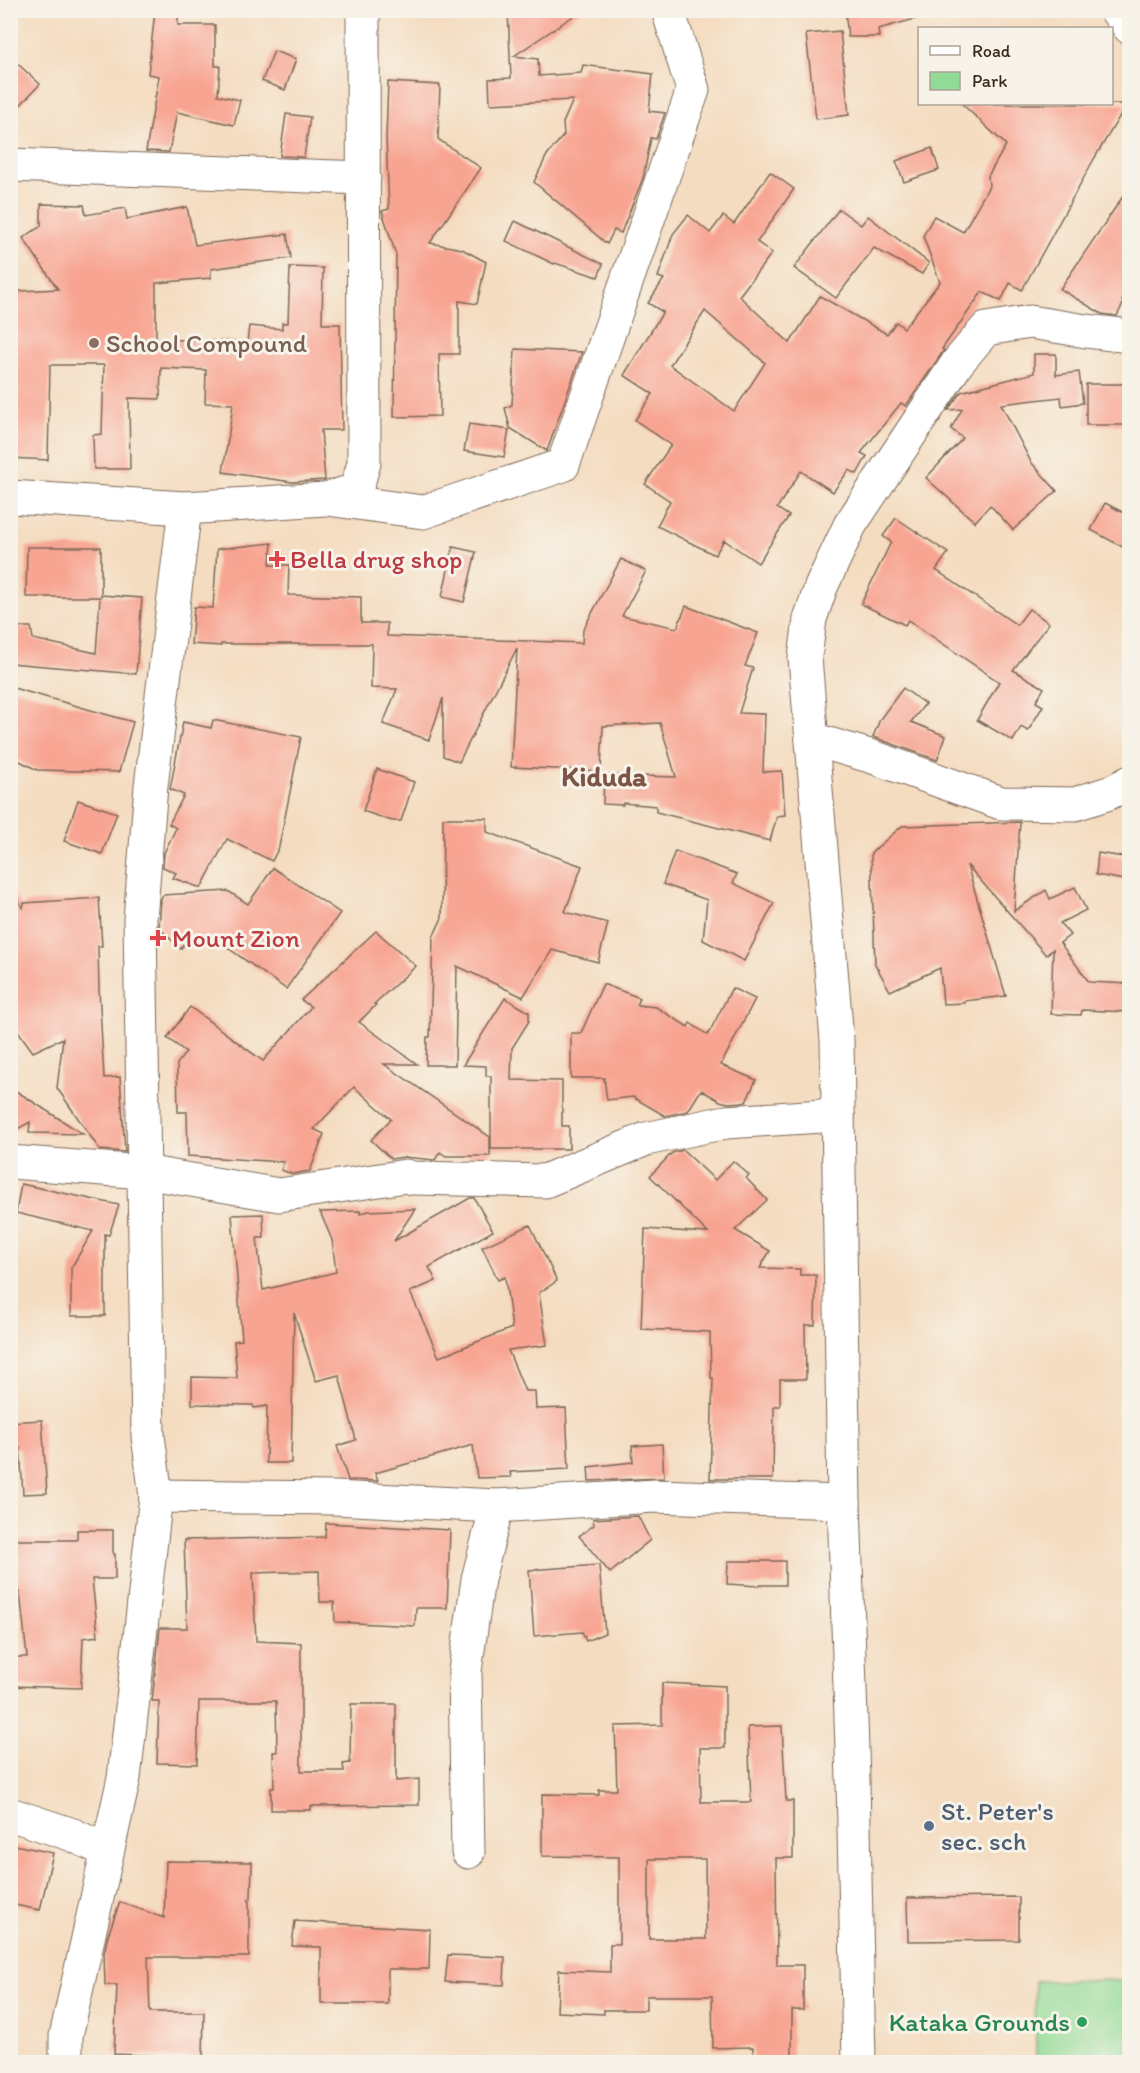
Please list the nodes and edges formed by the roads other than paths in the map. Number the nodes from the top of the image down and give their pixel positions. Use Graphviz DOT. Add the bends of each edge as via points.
graph roads {
  1 [pos="363,10"];
  2 [pos="668,10"];
  3 [pos="1116,10"];
  4 [pos="1130,28"];
  5 [pos="10,165"];
  6 [pos="364,178"];
  7 [pos="1130,336"];
  8 [pos="10,498"];
  9 [pos="325,499"];
  10 [pos="185,508"];
  11 [pos="812,740"];
  12 [pos="1130,782"];
  13 [pos="838,1115"];
  14 [pos="10,1162"];
  15 [pos="144,1172"];
  16 [pos="156,1496"];
  17 [pos="844,1502"];
  18 [pos="497,1506"];
  19 [pos="10,1814"];
  20 [pos="106,1851"];
  21 [pos="468,1852"];
  22 [pos="66,2062"];
  23 [pos="859,2062"];
  1 -- 6 [label="street"];
  2 -- 9 [label="street" via="693,90 563,465 423,512"];
  3 -- 4 [label="street"];
  5 -- 6 [label="street"];
  6 -- 9 [label="street" via="364,464 356,490"];
  7 -- 11 [label="street" via="1030,322 986,329 958,362 850,525 821,587 810,619 805,658"];
  8 -- 10 [label="street"];
  9 -- 10 [label="street"];
  10 -- 15 [label="street" via="151,786 140,919"];
  11 -- 12 [label="street" via="873,757 1001,803 1075,804"];
  11 -- 13 [label="street" via="837,1040"];
  13 -- 15 [label="street" via="726,1122 646,1139 545,1181 406,1176 279,1195"];
  13 -- 17 [label="street"];
  14 -- 15 [label="street"];
  15 -- 16 [label="street" via="148,1436"];
  16 -- 18 [label="street" via="334,1498"];
  16 -- 20 [label="street" via="124,1778"];
  17 -- 18 [label="street" via="654,1496"];
  17 -- 23 [label="street"];
  18 -- 21 [label="street" via="478,1579 465,1671"];
  19 -- 20 [label="street" via="73,1835"];
  20 -- 22 [label="street" via="66,2036"];
}
